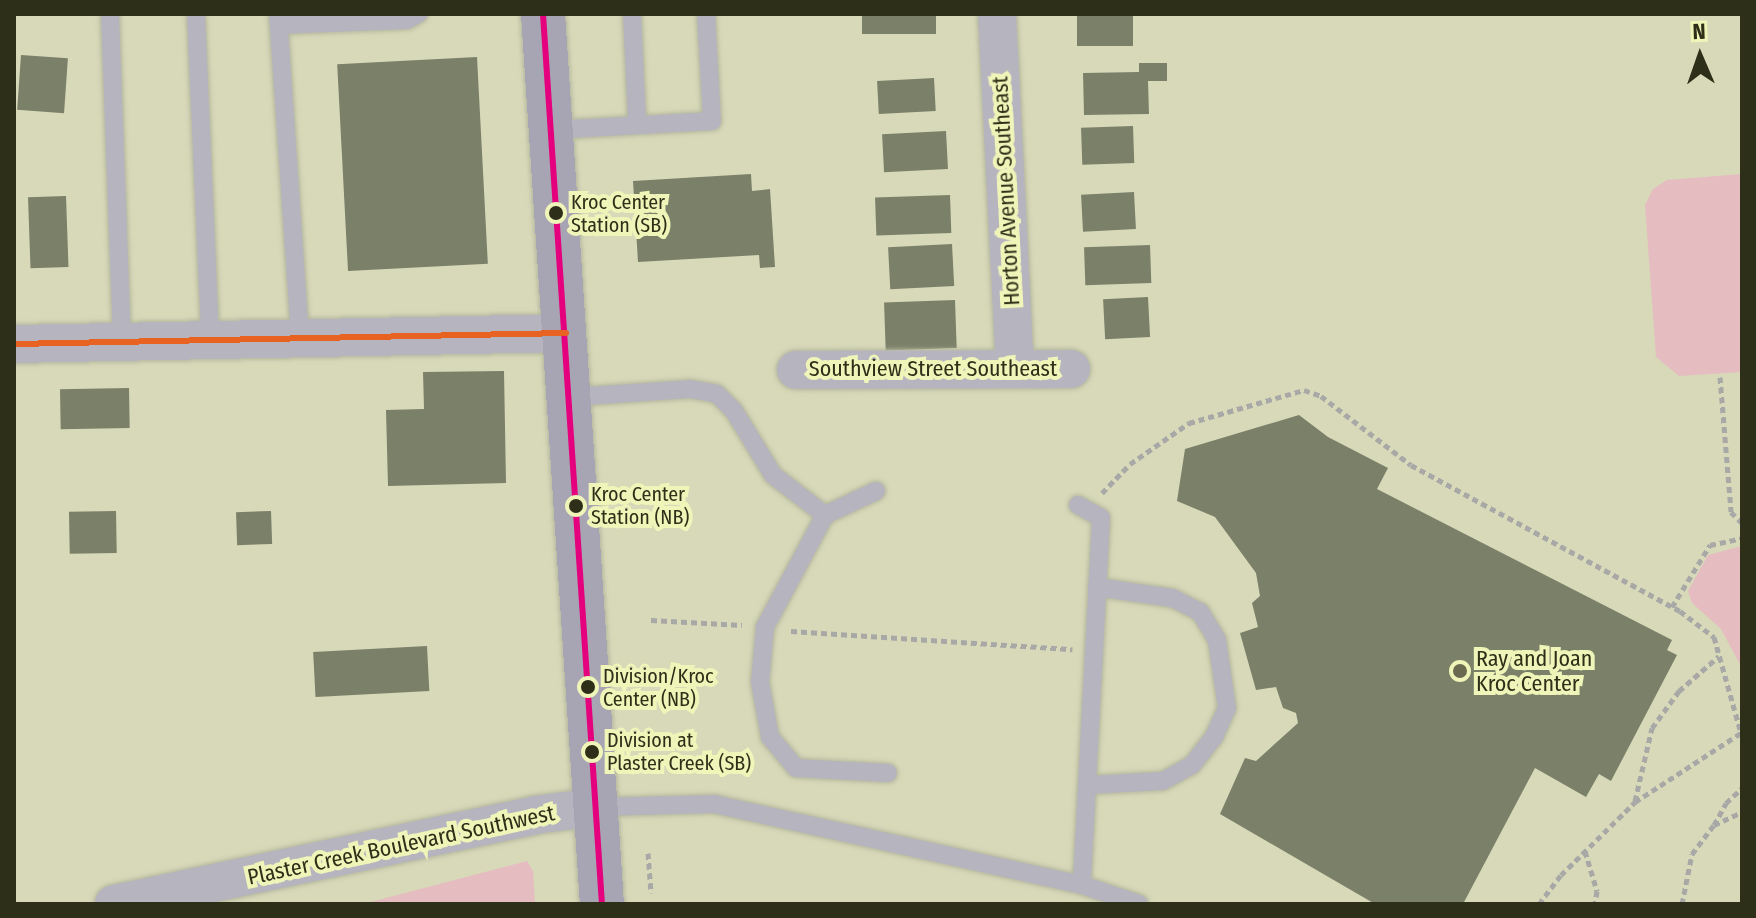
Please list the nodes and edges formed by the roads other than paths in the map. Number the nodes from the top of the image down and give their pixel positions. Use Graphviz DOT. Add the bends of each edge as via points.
graph roads {
  1 [pos="110,14"];
  2 [pos="196,14"];
  3 [pos="418,14"];
  4 [pos="543,14"];
  5 [pos="632,14"];
  6 [pos="706,14"];
  7 [pos="997,14"];
  8 [pos="278,20"];
  9 [pos="637,122"];
  10 [pos="552,130"];
  11 [pos="566,333"];
  12 [pos="300,339"];
  13 [pos="210,340"];
  14 [pos="14,344"];
  15 [pos="122,344"];
  16 [pos="1015,368"];
  17 [pos="1071,369"];
  18 [pos="796,370"];
  19 [pos="571,397"];
  20 [pos="876,491"];
  21 [pos="1082,507"];
  22 [pos="825,515"];
  23 [pos="1097,587"];
  24 [pos="888,773"];
  25 [pos="1088,785"];
  26 [pos="596,807"];
  27 [pos="1082,885"];
  28 [pos="114,904"];
  29 [pos="602,904"];
  30 [pos="1139,904"];
  1 -- 15 [label="lane"];
  2 -- 13 [label="lane"];
  3 -- 8 [label="lane" via="407,20"];
  4 -- 10 [label="main road"];
  5 -- 9 [label="lane"];
  6 -- 9 [label="lane" via="712,121"];
  7 -- 16 [label="street, Horton Avenue Southeast"];
  8 -- 12 [label="lane"];
  9 -- 10 [label="lane"];
  10 -- 11 [label="main road"];
  11 -- 12 [label="street"];
  11 -- 19 [label="main road"];
  12 -- 13 [label="street"];
  13 -- 15 [label="street"];
  14 -- 15 [label="street"];
  16 -- 17 [label="street, Southview Street Southeast"];
  16 -- 18 [label="street, Southview Street Southeast"];
  19 -- 22 [label="lane" via="690,389 717,394 734,411 773,475"];
  19 -- 26 [label="main road"];
  20 -- 22 [label="lane"];
  21 -- 23 [label="lane" via="1101,518"];
  22 -- 24 [label="lane" via="765,627 760,682 770,737 796,768"];
  23 -- 25 [label="lane"];
  23 -- 25 [label="lane" via="1172,598 1200,612 1217,640 1227,708 1214,737 1192,765 1163,781"];
  25 -- 27 [label="lane"];
  26 -- 27 [label="lane" via="714,804"];
  26 -- 28 [label="street, Plaster Creek Boulevard Southwest" via="535,815"];
  26 -- 29 [label="main road"];
  27 -- 30 [label="lane"];
}
